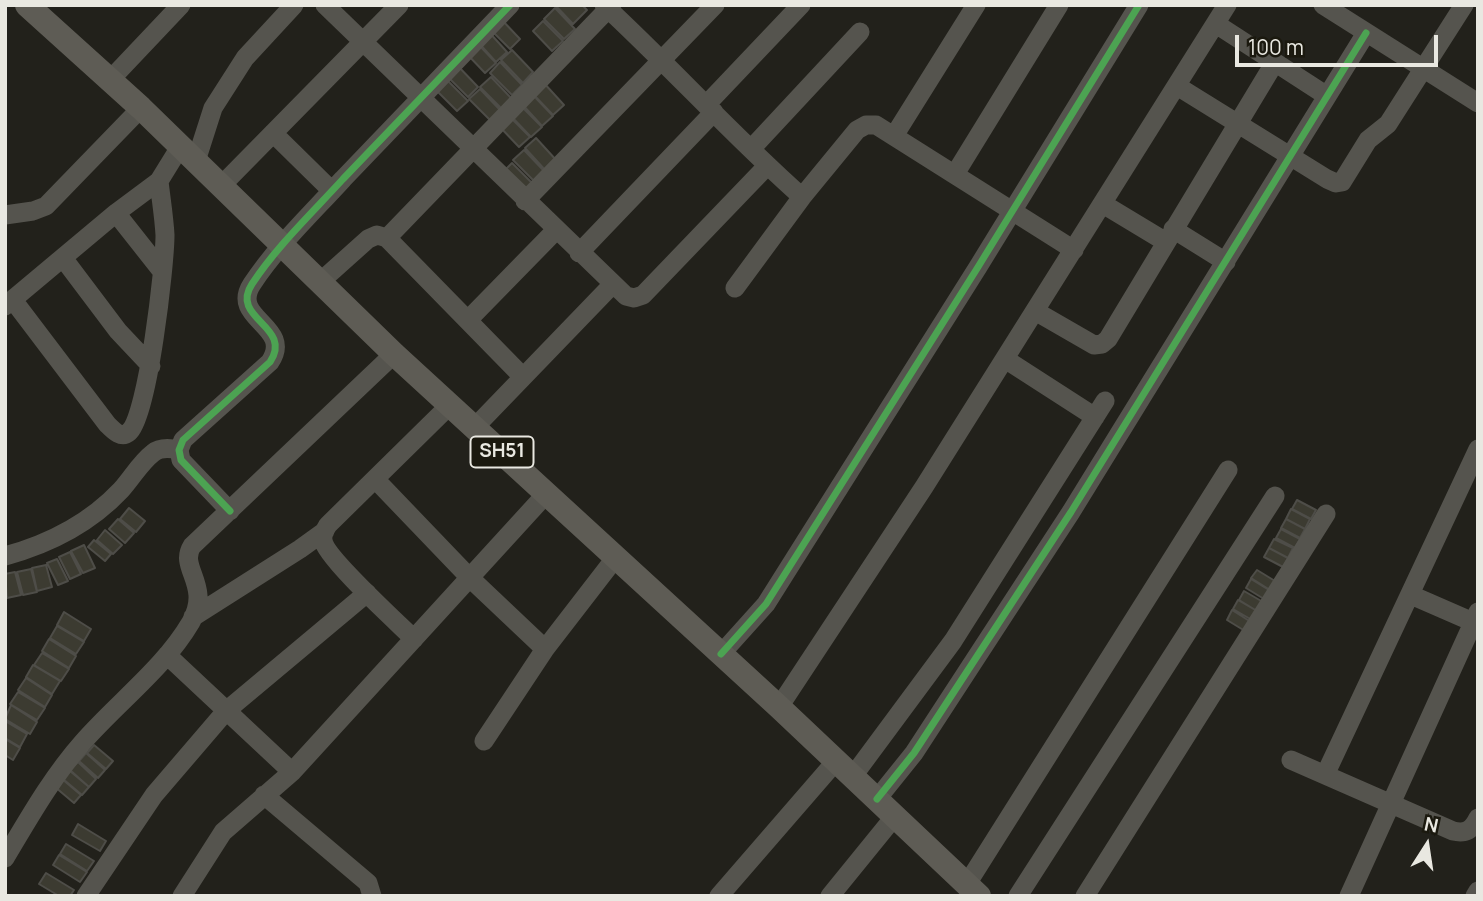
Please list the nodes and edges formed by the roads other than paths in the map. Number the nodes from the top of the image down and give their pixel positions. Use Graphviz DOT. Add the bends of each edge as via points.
graph roads {
  1 [pos="27,5"];
  2 [pos="181,5"];
  3 [pos="294,5"];
  4 [pos="325,5"];
  5 [pos="399,5"];
  6 [pos="510,5"];
  7 [pos="715,5"];
  8 [pos="801,5"];
  9 [pos="976,5"];
  10 [pos="1059,5"];
  11 [pos="1139,5"];
  12 [pos="1227,5"];
  13 [pos="1323,5"];
  14 [pos="1464,5"];
  15 [pos="608,6"];
  16 [pos="1216,24"];
  17 [pos="860,32"];
  18 [pos="1366,33"];
  19 [pos="363,43"];
  20 [pos="662,59"];
  21 [pos="1275,62"];
  22 [pos="1424,69"];
  23 [pos="110,80"];
  24 [pos="1177,86"];
  25 [pos="421,96"];
  26 [pos="1327,96"];
  27 [pos="1478,103"];
  28 [pos="141,108"];
  29 [pos="710,108"];
  30 [pos="1237,123"];
  31 [pos="273,134"];
  32 [pos="894,136"];
  33 [pos="473,146"];
  34 [pos="751,149"];
  35 [pos="188,154"];
  36 [pos="1289,155"];
  37 [pos="767,166"];
  38 [pos="955,174"];
  39 [pos="159,181"];
  40 [pos="221,186"];
  41 [pos="332,191"];
  42 [pos="802,197"];
  43 [pos="525,201"];
  44 [pos="1103,204"];
  45 [pos="1012,211"];
  46 [pos="116,213"];
  47 [pos="5,215"];
  48 [pos="556,230"];
  49 [pos="1170,236"];
  50 [pos="387,238"];
  51 [pos="283,244"];
  52 [pos="1074,250"];
  53 [pos="579,253"];
  54 [pos="63,258"];
  55 [pos="1226,262"];
  56 [pos="161,270"];
  57 [pos="320,282"];
  58 [pos="612,285"];
  59 [pos="735,288"];
  60 [pos="247,296"];
  61 [pos="9,303"];
  62 [pos="229,307"];
  63 [pos="1035,311"];
  64 [pos="468,320"];
  65 [pos="394,354"];
  66 [pos="1005,359"];
  67 [pos="151,366"];
  68 [pos="523,377"];
  69 [pos="451,404"];
  70 [pos="475,427"];
  71 [pos="1478,449"];
  72 [pos="178,450"];
  73 [pos="1228,470"];
  74 [pos="376,480"];
  75 [pos="547,493"];
  76 [pos="1275,496"];
  77 [pos="230,511"];
  78 [pos="1326,514"];
  79 [pos="324,531"];
  80 [pos="5,556"];
  81 [pos="616,557"];
  82 [pos="470,578"];
  83 [pos="367,593"];
  84 [pos="1411,595"];
  85 [pos="193,617"];
  86 [pos="1475,617"];
  87 [pos="414,639"];
  88 [pos="545,649"];
  89 [pos="721,654"];
  90 [pos="167,655"];
  91 [pos="779,707"];
  92 [pos="226,710"];
  93 [pos="485,741"];
  94 [pos="1291,760"];
  95 [pos="845,769"];
  96 [pos="292,772"];
  97 [pos="1325,775"];
  98 [pos="264,795"];
  99 [pos="1390,804"];
  100 [pos="886,808"];
  101 [pos="1478,818"];
  102 [pos="5,858"];
  103 [pos="973,890"];
  104 [pos="1478,891"];
  105 [pos="86,896"];
  106 [pos="182,896"];
  107 [pos="372,896"];
  108 [pos="719,896"];
  109 [pos="830,896"];
  110 [pos="1018,896"];
  111 [pos="1085,896"];
  112 [pos="1349,896"];
  113 [pos="1475,896"];
  1 -- 23 [label="main road, SH51"];
  2 -- 23 [label="street"];
  3 -- 35 [label="street" via="245,58"];
  4 -- 19 [label="street"];
  5 -- 19 [label="street"];
  6 -- 25 [label="street"];
  7 -- 20 [label="street"];
  8 -- 29 [label="street"];
  9 -- 32 [label="street"];
  10 -- 38 [label="street"];
  11 -- 45 [label="street"];
  12 -- 16 [label="street"];
  13 -- 18 [label="street"];
  14 -- 22 [label="street"];
  15 -- 20 [label="street"];
  15 -- 33 [label="street"];
  16 -- 21 [label="street"];
  16 -- 24 [label="street"];
  17 -- 34 [label="street"];
  18 -- 22 [label="street"];
  18 -- 26 [label="street"];
  19 -- 25 [label="street"];
  19 -- 31 [label="street"];
  20 -- 29 [label="street"];
  20 -- 43 [label="street"];
  21 -- 26 [label="street"];
  21 -- 30 [label="street"];
  22 -- 27 [label="street"];
  22 -- 36 [label="street" via="1388,124 1368,140 1342,182 1327,179"];
  23 -- 28 [label="main road, SH51"];
  24 -- 30 [label="street"];
  24 -- 44 [label="street"];
  25 -- 33 [label="street"];
  25 -- 41 [label="street"];
  26 -- 36 [label="street"];
  28 -- 35 [label="main road, SH51"];
  28 -- 47 [label="street" via="46,206"];
  29 -- 34 [label="street"];
  29 -- 53 [label="street"];
  30 -- 36 [label="street"];
  30 -- 49 [label="street"];
  31 -- 40 [label="street"];
  31 -- 41 [label="street"];
  32 -- 38 [label="street"];
  32 -- 42 [label="street" via="876,125 857,130"];
  33 -- 43 [label="street"];
  33 -- 50 [label="street"];
  34 -- 37 [label="street"];
  35 -- 39 [label="street"];
  35 -- 40 [label="main road, SH51"];
  36 -- 55 [label="street"];
  37 -- 42 [label="street"];
  37 -- 58 [label="street" via="643,295 626,296"];
  38 -- 45 [label="street"];
  39 -- 46 [label="street"];
  39 -- 56 [label="street" via="165,237"];
  40 -- 51 [label="main road, SH51"];
  41 -- 51 [label="street"];
  42 -- 59 [label="street"];
  43 -- 48 [label="street"];
  44 -- 49 [label="street"];
  44 -- 52 [label="street"];
  45 -- 52 [label="street"];
  45 -- 89 [label="street" via="766,604"];
  46 -- 54 [label="street"];
  46 -- 56 [label="street"];
  48 -- 53 [label="street"];
  48 -- 64 [label="street"];
  49 -- 55 [label="street"];
  49 -- 63 [label="street" via="1102,345 1087,342"];
  50 -- 57 [label="street" via="377,235 368,239"];
  50 -- 64 [label="street"];
  51 -- 57 [label="main road, SH51"];
  51 -- 60 [label="street"];
  52 -- 63 [label="street"];
  53 -- 58 [label="street"];
  54 -- 61 [label="street"];
  54 -- 67 [label="street"];
  55 -- 100 [label="street" via="1079,500 904,767"];
  56 -- 67 [label="street"];
  57 -- 65 [label="main road, SH51"];
  58 -- 68 [label="street"];
  60 -- 62 [label="street"];
  60 -- 72 [label="street" via="251,312 277,344 275,353 183,440"];
  61 -- 67 [label="street" via="116,433 129,432 135,424"];
  63 -- 66 [label="street"];
  64 -- 68 [label="street"];
  65 -- 69 [label="main road, SH51"];
  65 -- 77 [label="street"];
  66 -- 91 [label="street"];
  66 -- 95 [label="street" via="1096,416 953,641"];
  68 -- 70 [label="street"];
  69 -- 70 [label="main road, SH51"];
  69 -- 74 [label="street"];
  70 -- 75 [label="main road, SH51"];
  71 -- 84 [label="street"];
  72 -- 77 [label="street" via="181,460"];
  72 -- 80 [label="street" via="156,450 104,506 70,530"];
  73 -- 103 [label="street"];
  74 -- 79 [label="street"];
  74 -- 82 [label="street"];
  75 -- 81 [label="main road, SH51"];
  75 -- 82 [label="street"];
  76 -- 110 [label="street"];
  77 -- 85 [label="street" via="189,551 188,562 199,593"];
  78 -- 111 [label="street"];
  79 -- 83 [label="street" via="326,549"];
  79 -- 85 [label="street"];
  81 -- 88 [label="street"];
  81 -- 89 [label="main road, SH51"];
  82 -- 87 [label="street"];
  82 -- 88 [label="street"];
  83 -- 87 [label="street"];
  83 -- 92 [label="street"];
  84 -- 86 [label="street"];
  84 -- 97 [label="street"];
  85 -- 90 [label="street"];
  86 -- 99 [label="street"];
  87 -- 96 [label="street"];
  88 -- 93 [label="street"];
  89 -- 91 [label="main road, SH51"];
  90 -- 92 [label="street"];
  90 -- 102 [label="street" via="68,760"];
  91 -- 95 [label="main road, SH51"];
  92 -- 96 [label="street"];
  92 -- 105 [label="street" via="154,795"];
  94 -- 97 [label="street"];
  95 -- 100 [label="main road, SH51"];
  95 -- 108 [label="street"];
  96 -- 98 [label="street"];
  97 -- 99 [label="street"];
  98 -- 106 [label="street" via="223,832"];
  98 -- 107 [label="street" via="364,879"];
  99 -- 101 [label="street" via="1462,833"];
  99 -- 112 [label="street"];
  100 -- 103 [label="main road, SH51"];
  100 -- 109 [label="street"];
  104 -- 113 [label="street"];
}
